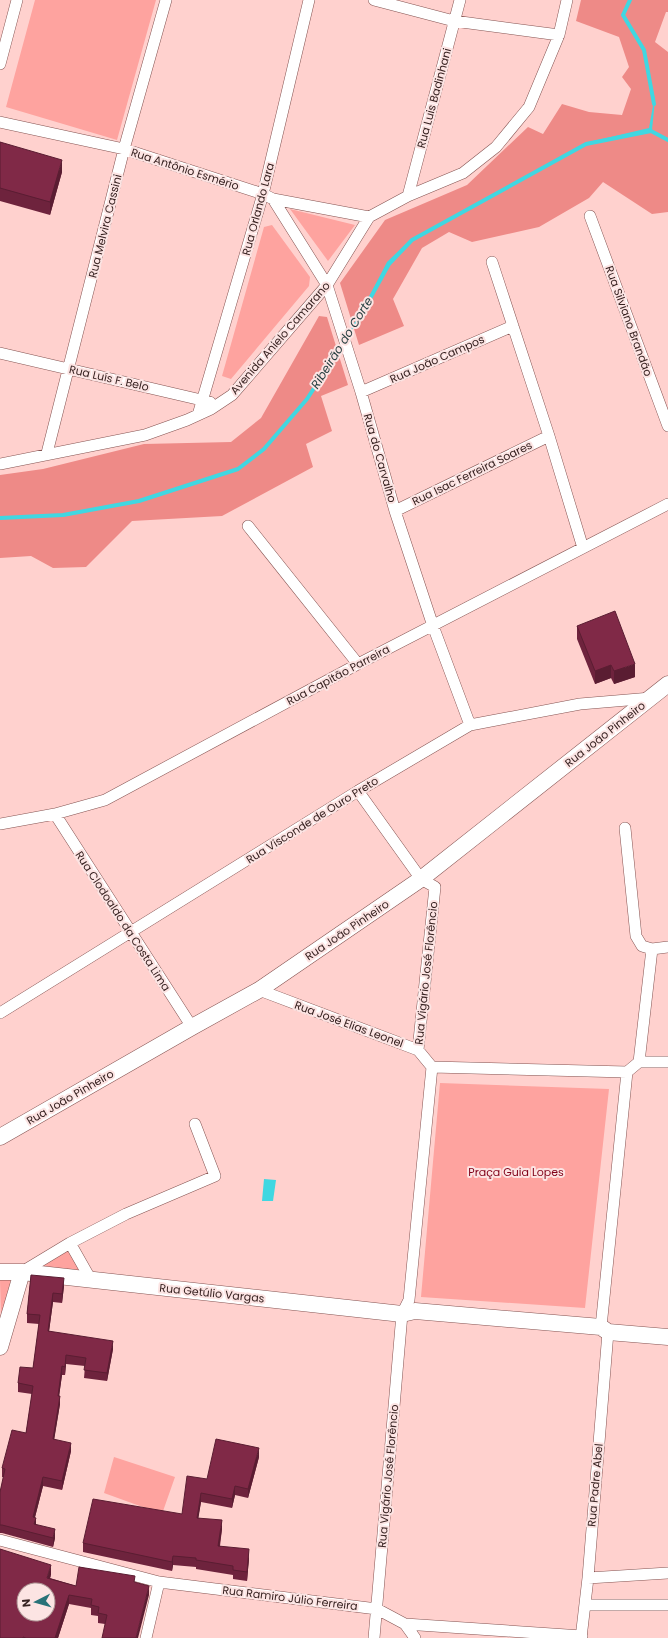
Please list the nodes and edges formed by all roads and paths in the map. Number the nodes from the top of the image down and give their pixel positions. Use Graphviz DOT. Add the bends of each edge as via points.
graph roads {
  1 [pos="17,0"];
  2 [pos="166,0"];
  3 [pos="309,0"];
  4 [pos="374,0"];
  5 [pos="460,0"];
  6 [pos="566,0"];
  7 [pos="454,21"];
  8 [pos="559,35"];
  9 [pos="0,64"];
  10 [pos="0,122"];
  11 [pos="124,149"];
  12 [pos="408,196"];
  13 [pos="268,197"];
  14 [pos="590,216"];
  15 [pos="369,218"];
  16 [pos="492,262"];
  17 [pos="327,284"];
  18 [pos="513,326"];
  19 [pos="0,353"];
  20 [pos="69,369"];
  21 [pos="362,392"];
  22 [pos="204,401"];
  23 [pos="218,404"];
  24 [pos="198,415"];
  25 [pos="668,426"];
  26 [pos="549,436"];
  27 [pos="47,453"];
  28 [pos="0,464"];
  29 [pos="668,504"];
  30 [pos="395,511"];
  31 [pos="248,526"];
  32 [pos="583,548"];
  33 [pos="433,626"];
  34 [pos="358,664"];
  35 [pos="668,684"];
  36 [pos="651,698"];
  37 [pos="470,725"];
  38 [pos="358,791"];
  39 [pos="55,814"];
  40 [pos="0,824"];
  41 [pos="625,828"];
  42 [pos="421,879"];
  43 [pos="130,933"];
  44 [pos="668,947"];
  45 [pos="652,949"];
  46 [pos="259,990"];
  47 [pos="0,1013"];
  48 [pos="192,1027"];
  49 [pos="418,1050"];
  50 [pos="639,1062"];
  51 [pos="668,1062"];
  52 [pos="432,1067"];
  53 [pos="627,1072"];
  54 [pos="195,1124"];
  55 [pos="0,1137"];
  56 [pos="70,1243"];
  57 [pos="0,1272"];
  58 [pos="22,1272"];
  59 [pos="91,1280"];
  60 [pos="409,1308"];
  61 [pos="604,1329"];
  62 [pos="668,1337"];
  63 [pos="0,1347"];
  64 [pos="0,1540"];
  65 [pos="668,1574"];
  66 [pos="588,1578"];
  67 [pos="159,1582"];
  68 [pos="586,1605"];
  69 [pos="668,1605"];
  70 [pos="377,1609"];
  71 [pos="404,1624"];
  72 [pos="582,1637"];
  73 [pos="146,1638"];
  74 [pos="374,1638"];
  75 [pos="415,1638"];
  1 -- 9 [label="street"];
  2 -- 11 [label="street, Rua Melvira Cassini"];
  3 -- 13 [label="street, Rua Orlando Lara"];
  4 -- 7 [label="street"];
  5 -- 7 [label="street, Rua Luis Badinhani"];
  6 -- 8 [label="street, Avenida Anielo Camarano"];
  7 -- 8 [label="street"];
  7 -- 12 [label="street, Rua Luis Badinhani"];
  8 -- 12 [label="street, Avenida Anielo Camarano" via="528,107 496,147 463,173"];
  10 -- 11 [label="street, Rua Antônio Esmério"];
  11 -- 13 [label="street, Rua Antônio Esmério"];
  11 -- 20 [label="street, Rua Melvira Cassini"];
  12 -- 15 [label="street, Avenida Anielo Camarano"];
  13 -- 15 [label="street, Rua Antônio Esmério"];
  13 -- 17 [label="street, Rua do Carvalho"];
  13 -- 22 [label="street, Rua Orlando Lara"];
  14 -- 25 [label="street, Rua Silviano Brandão"];
  15 -- 17 [label="street, Avenida Anielo Camarano"];
  16 -- 18 [label="street"];
  17 -- 21 [label="street, Rua do Carvalho"];
  17 -- 23 [label="street, Avenida Anielo Camarano" via="232,395"];
  18 -- 21 [label="street, Rua João Campos"];
  18 -- 26 [label="street"];
  19 -- 20 [label="street, Rua Luís F. Belo"];
  20 -- 22 [label="street, Rua Luís F. Belo"];
  20 -- 27 [label="street, Rua Melvira Cassini"];
  21 -- 30 [label="street, Rua do Carvalho"];
  22 -- 23 [label="street, Rua Luís F. Belo"];
  22 -- 24 [label="street, Rua Orlando Lara"];
  23 -- 24 [label="street, Avenida Anielo Camarano"];
  24 -- 27 [label="street, Avenida Anielo Camarano" via="145,434"];
  26 -- 30 [label="street, Rua Isac Ferreira Soares"];
  26 -- 32 [label="street"];
  27 -- 28 [label="street, Avenida Anielo Camarano"];
  29 -- 32 [label="street, Rua Capitão Parreira"];
  30 -- 33 [label="street, Rua do Carvalho"];
  31 -- 34 [label="street"];
  32 -- 33 [label="street, Rua Capitão Parreira"];
  33 -- 34 [label="street, Rua Capitão Parreira"];
  33 -- 37 [label="street, Rua do Carvalho"];
  34 -- 39 [label="street, Rua Capitão Parreira" via="105,800"];
  35 -- 36 [label="street, Rua João Pinheiro"];
  36 -- 37 [label="street, Rua Visconde de Ouro Preto" via="580,704"];
  36 -- 42 [label="street, Rua João Pinheiro"];
  37 -- 38 [label="street, Rua Visconde de Ouro Preto"];
  38 -- 42 [label="street"];
  38 -- 43 [label="street, Rua Visconde de Ouro Preto"];
  39 -- 40 [label="street, Rua Capitão Parreira"];
  39 -- 43 [label="street, Rua Clodoaldo da Costa Lima"];
  41 -- 45 [label="street" via="636,936 642,946"];
  42 -- 46 [label="street, Rua João Pinheiro"];
  42 -- 49 [label="street, Rua Vigário José Florêncio" via="435,887"];
  43 -- 47 [label="street, Rua Visconde de Ouro Preto"];
  43 -- 48 [label="street, Rua Clodoaldo da Costa Lima"];
  44 -- 45 [label="street"];
  45 -- 50 [label="street"];
  46 -- 48 [label="street, Rua João Pinheiro"];
  46 -- 49 [label="street, Rua José Elias Leonel"];
  48 -- 55 [label="street, Rua João Pinheiro"];
  49 -- 52 [label="street, Rua José Elias Leonel"];
  50 -- 51 [label="street"];
  50 -- 53 [label="street"];
  52 -- 53 [label="street"];
  52 -- 60 [label="street"];
  53 -- 61 [label="street"];
  54 -- 56 [label="street" via="216,1176 126,1214"];
  56 -- 58 [label="street"];
  56 -- 59 [label="street"];
  57 -- 58 [label="street, Rua Getúlio Vargas"];
  58 -- 59 [label="street, Rua Getúlio Vargas"];
  58 -- 63 [label="street"];
  59 -- 60 [label="street, Rua Getúlio Vargas"];
  60 -- 61 [label="street"];
  60 -- 70 [label="street, Rua Vigário José Florêncio"];
  61 -- 62 [label="street"];
  61 -- 66 [label="street, Rua Padre Abel"];
  64 -- 67 [label="street, Rua Ramiro Júlio Ferreira"];
  65 -- 66 [label="street"];
  66 -- 68 [label="street, Rua Padre Abel"];
  67 -- 70 [label="street, Rua Ramiro Júlio Ferreira"];
  67 -- 73 [label="street"];
  68 -- 69 [label="street"];
  68 -- 72 [label="street, Rua Padre Abel"];
  70 -- 71 [label="street, Rua Ramiro Júlio Ferreira"];
  70 -- 74 [label="street, Rua Vigário José Florêncio"];
  71 -- 72 [label="street, Rua Ramiro Júlio Ferreira"];
  71 -- 75 [label="street"];
}
